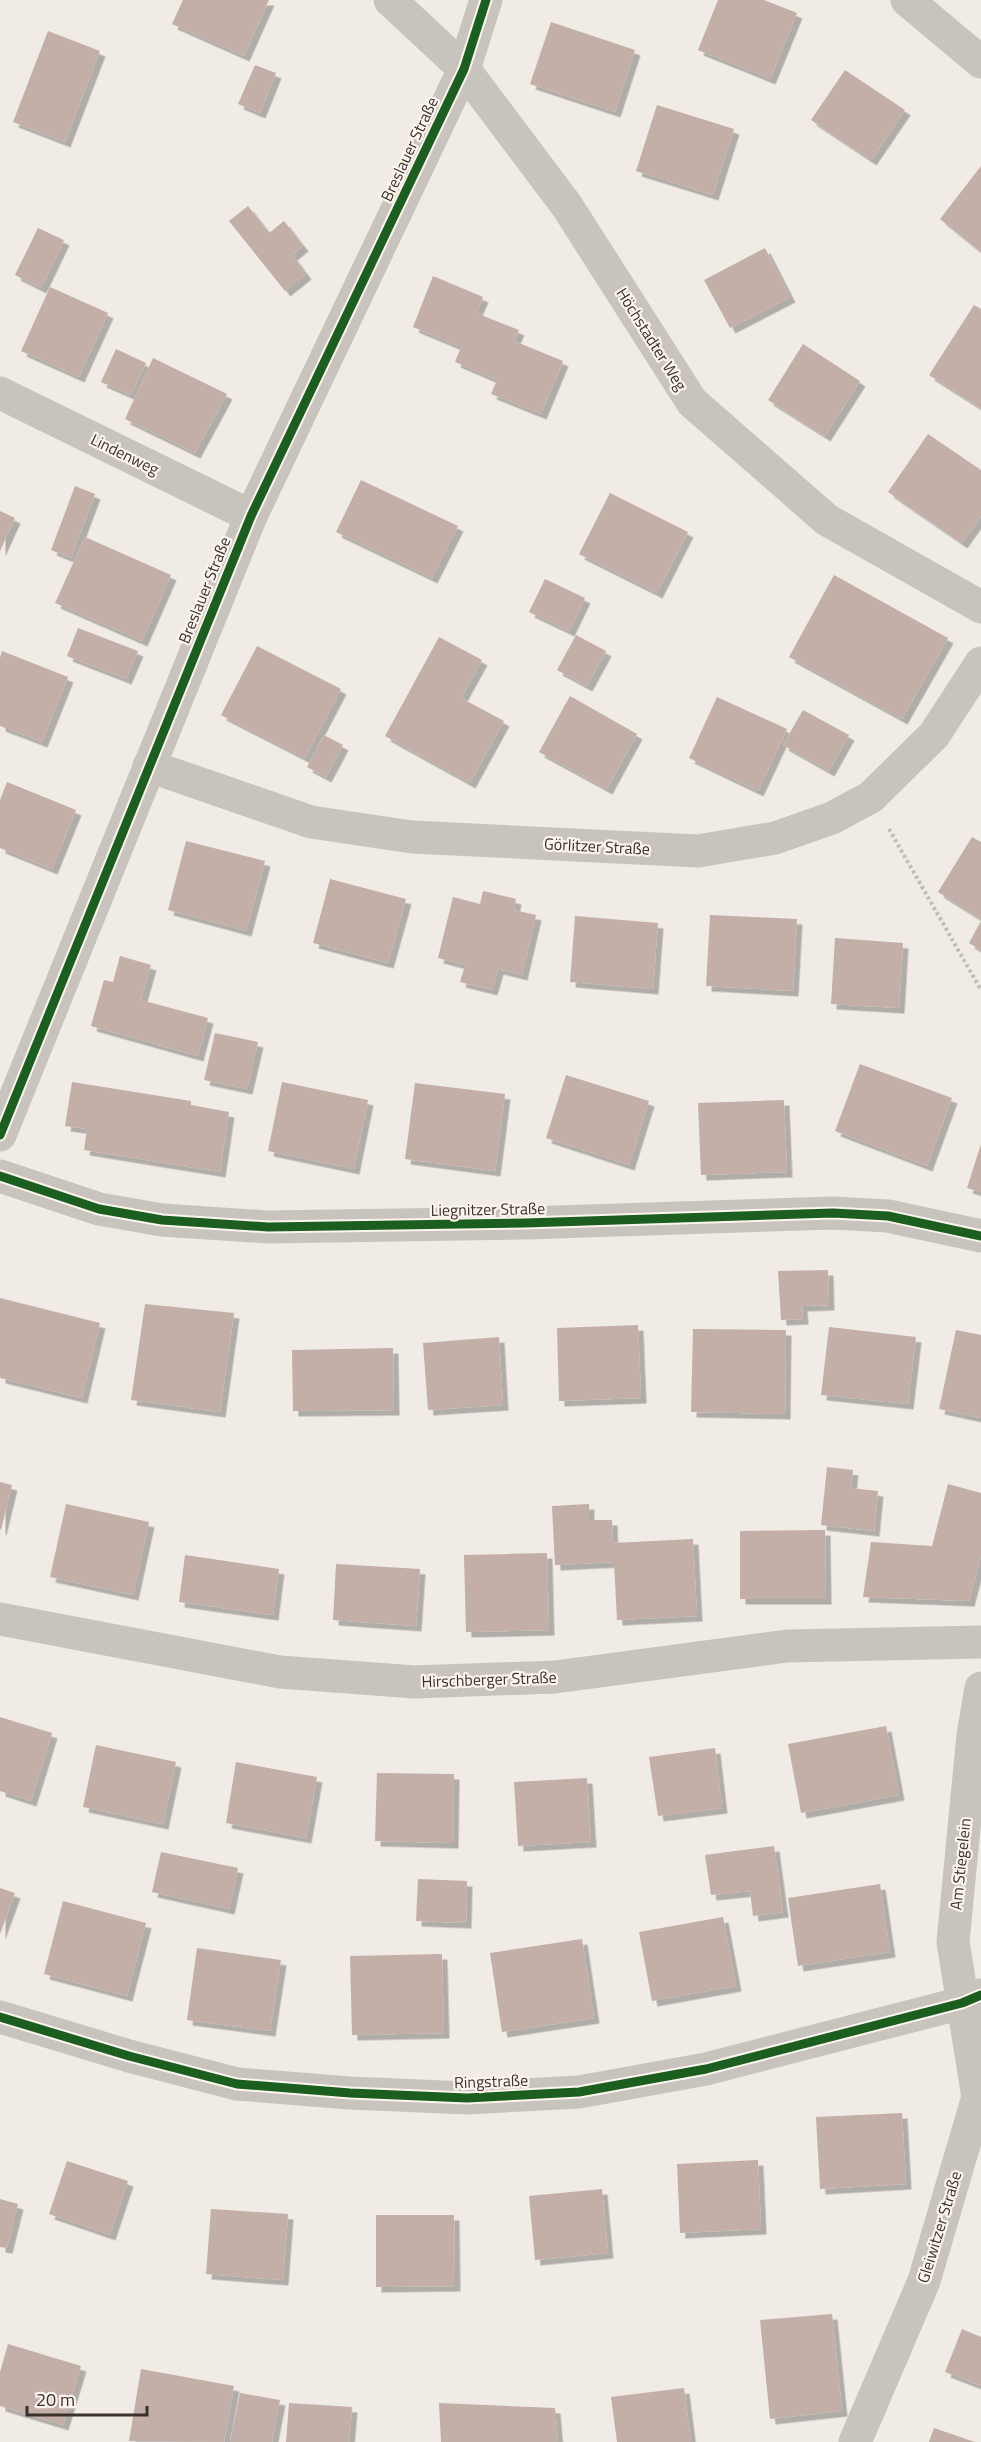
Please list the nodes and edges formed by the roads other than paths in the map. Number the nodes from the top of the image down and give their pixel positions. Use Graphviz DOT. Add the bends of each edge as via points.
graph roads {
  1 [pos="390,0"];
  2 [pos="486,0"];
  3 [pos="907,0"];
  4 [pos="981,62"];
  5 [pos="464,69"];
  6 [pos="0,393"];
  7 [pos="251,516"];
  8 [pos="981,607"];
  9 [pos="981,663"];
  10 [pos="149,766"];
  11 [pos="0,1135"];
  12 [pos="0,1176"];
  13 [pos="981,1236"];
  14 [pos="0,1618"];
  15 [pos="981,1642"];
  16 [pos="981,1688"];
  17 [pos="971,1999"];
  18 [pos="0,2017"];
  19 [pos="855,2442"];
  1 -- 5 [label="street, Höchstadter Weg"];
  2 -- 5 [label="street, Breslauer Straße"];
  3 -- 4 [label="street"];
  5 -- 7 [label="street, Breslauer Straße"];
  5 -- 8 [label="street, Höchstadter Weg" via="567,206 692,402 827,520"];
  6 -- 7 [label="street, Lindenweg"];
  7 -- 10 [label="street, Breslauer Straße"];
  9 -- 10 [label="street, Görlitzer Straße" via="934,735 871,797 832,818 775,838 698,851 412,837 311,822"];
  10 -- 11 [label="street, Breslauer Straße"];
  12 -- 13 [label="street, Liegnitzer Straße" via="99,1209 162,1220 257,1226 525,1223 833,1213 888,1216"];
  14 -- 15 [label="street, Hirschberger Straße" via="280,1672 415,1682 555,1677 787,1646"];
  16 -- 17 [label="street, Am Stiegelein" via="953,1942"];
  17 -- 18 [label="street, Ringstraße" via="706,2069 579,2092 467,2098 237,2084"];
  17 -- 19 [label="street, Gleiwitzer Straße" via="978,2097 924,2281"];
}
